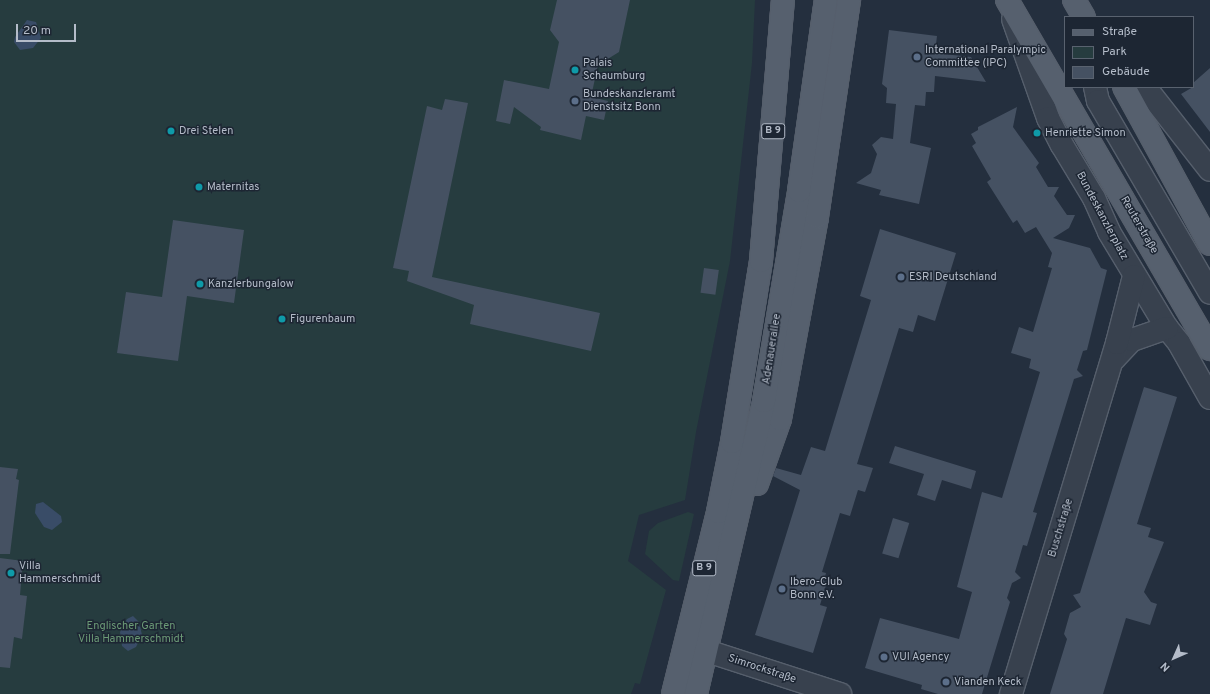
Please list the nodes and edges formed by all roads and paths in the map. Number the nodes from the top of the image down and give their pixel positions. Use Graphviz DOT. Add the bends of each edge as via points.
graph roads {
  1 [pos="784,0"];
  2 [pos="826,0"];
  3 [pos="849,0"];
  4 [pos="1007,0"];
  5 [pos="1095,88"];
  6 [pos="1125,88"];
  7 [pos="1146,88"];
  8 [pos="1066,101"];
  9 [pos="1210,170"];
  10 [pos="1210,244"];
  11 [pos="1134,276"];
  12 [pos="1210,293"];
  13 [pos="1166,328"];
  14 [pos="1210,349"];
  15 [pos="1110,363"];
  16 [pos="1210,398"];
  17 [pos="735,532"];
  18 [pos="708,651"];
  19 [pos="673,694"];
  20 [pos="696,694"];
  21 [pos="840,694"];
  22 [pos="1011,694"];
  1 -- 19 [label="main road, B 9" via="761,261 740,395 718,512"];
  2 -- 17 [label="main road, Adenauerallee / B 9" via="799,191 764,401"];
  3 -- 17 [label="main road" via="817,217 780,419 759,480"];
  4 -- 8 [label="main road, Bundeskanzlerplatz"];
  4 -- 11 [label="street, Bundeskanzlerplatz" via="1048,118"];
  5 -- 12 [label="street" via="1098,101"];
  6 -- 10 [label="main road"];
  7 -- 9 [label="street"];
  8 -- 14 [label="main road, Reuterstraße"];
  11 -- 13 [label="street, Bundeskanzlerplatz"];
  11 -- 15 [label="street, Buschstraße"];
  13 -- 15 [label="street, Buschstraße" via="1132,340"];
  13 -- 16 [label="street, Bundeskanzlerplatz" via="1179,343"];
  15 -- 22 [label="street, Buschstraße"];
  17 -- 18 [label="main road, Adenauerallee / B 9"];
  18 -- 20 [label="main road, Adenauerallee / B 9"];
  18 -- 21 [label="street, Simrockstraße"];
}
